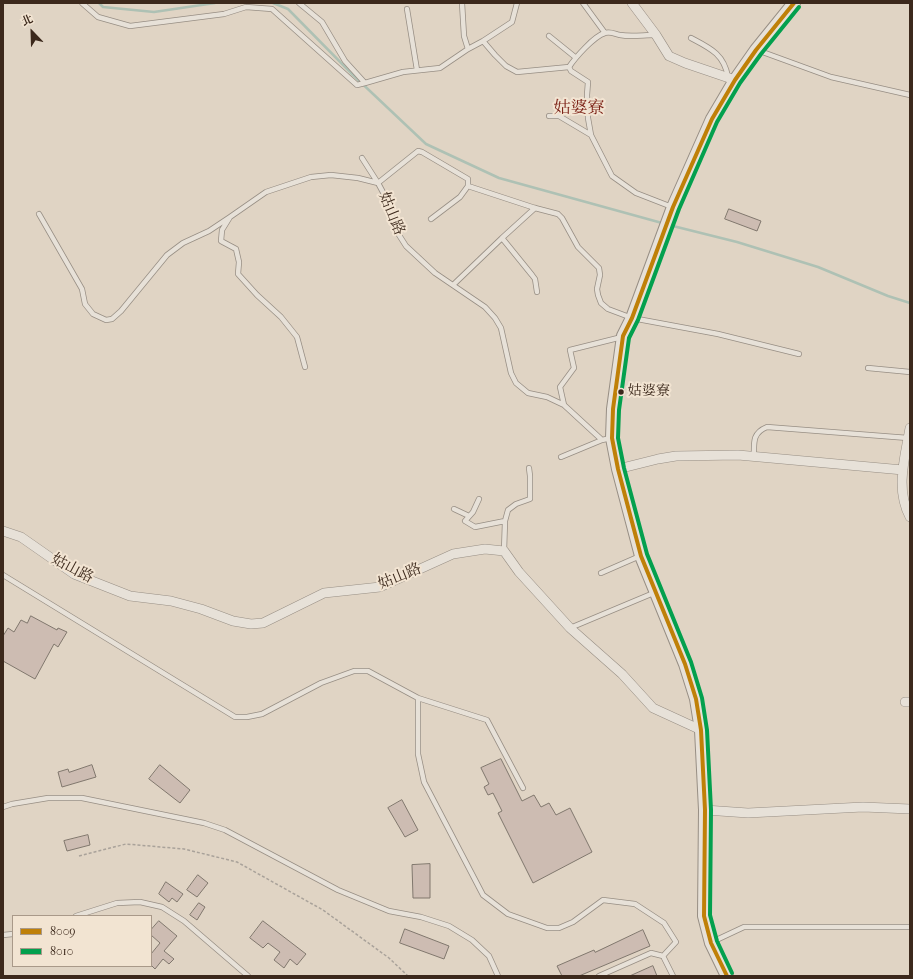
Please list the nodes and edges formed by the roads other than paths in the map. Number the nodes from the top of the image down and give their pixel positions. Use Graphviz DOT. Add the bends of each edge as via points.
graph roads {
  1 [pos="82,3"];
  2 [pos="299,3"];
  3 [pos="462,3"];
  4 [pos="517,3"];
  5 [pos="582,3"];
  6 [pos="632,3"];
  7 [pos="794,3"];
  8 [pos="407,9"];
  9 [pos="605,33"];
  10 [pos="656,35"];
  11 [pos="549,36"];
  12 [pos="691,38"];
  13 [pos="483,41"];
  14 [pos="468,48"];
  15 [pos="756,50"];
  16 [pos="575,57"];
  17 [pos="569,67"];
  18 [pos="417,70"];
  19 [pos="731,78"];
  20 [pos="365,83"];
  21 [pos="910,95"];
  22 [pos="549,116"];
  23 [pos="591,136"];
  24 [pos="362,158"];
  25 [pos="378,183"];
  26 [pos="468,186"];
  27 [pos="535,208"];
  28 [pos="672,212"];
  29 [pos="39,214"];
  30 [pos="230,216"];
  31 [pos="431,219"];
  32 [pos="502,238"];
  33 [pos="453,284"];
  34 [pos="537,292"];
  35 [pos="632,318"];
  36 [pos="623,336"];
  37 [pos="799,354"];
  38 [pos="305,367"];
  39 [pos="868,368"];
  40 [pos="910,372"];
  41 [pos="564,405"];
  42 [pos="910,428"];
  43 [pos="908,438"];
  44 [pos="607,439"];
  45 [pos="561,457"];
  46 [pos="754,458"];
  47 [pos="529,468"];
  48 [pos="618,469"];
  49 [pos="902,470"];
  50 [pos="479,500"];
  51 [pos="454,509"];
  52 [pos="469,516"];
  53 [pos="910,517"];
  54 [pos="505,521"];
  55 [pos="3,531"];
  56 [pos="504,551"];
  57 [pos="642,556"];
  58 [pos="601,573"];
  59 [pos="3,575"];
  60 [pos="656,592"];
  61 [pos="570,628"];
  62 [pos="418,698"];
  63 [pos="701,730"];
  64 [pos="523,788"];
  65 [pos="3,807"];
  66 [pos="910,809"];
  67 [pos="705,810"];
  68 [pos="79,915"];
  69 [pos="910,927"];
  70 [pos="711,943"];
  71 [pos="663,956"];
  72 [pos="248,976"];
  73 [pos="498,976"];
  74 [pos="599,976"];
  75 [pos="673,976"];
  76 [pos="727,976"];
  1 -- 20 [label="lane" via="98,17 130,26 224,14 246,7 272,9 357,85"];
  2 -- 20 [label="lane" via="322,22 345,62"];
  3 -- 14 [label="lane" via="464,36"];
  4 -- 13 [label="lane" via="512,22"];
  5 -- 9 [label="lane"];
  6 -- 10 [label="street"];
  7 -- 15 [label="street"];
  8 -- 18 [label="lane"];
  9 -- 10 [label="lane"];
  9 -- 16 [label="lane" via="598,36"];
  10 -- 19 [label="street" via="669,56"];
  11 -- 16 [label="lane"];
  12 -- 19 [label="lane" via="712,49"];
  13 -- 14 [label="lane"];
  13 -- 17 [label="lane" via="506,66 517,72"];
  14 -- 18 [label="lane" via="440,68"];
  15 -- 19 [label="street"];
  15 -- 21 [label="lane" via="831,76"];
  16 -- 17 [label="lane"];
  17 -- 23 [label="lane" via="588,82"];
  18 -- 20 [label="lane"];
  19 -- 28 [label="street"];
  22 -- 23 [label="lane" via="559,116"];
  23 -- 28 [label="lane" via="612,176 636,193"];
  24 -- 25 [label="lane"];
  25 -- 26 [label="lane" via="418,151 468,179"];
  25 -- 30 [label="lane, 姑山路" via="338,175 311,177 266,192"];
  25 -- 33 [label="lane, 姑山路" via="402,241 435,273"];
  26 -- 27 [label="lane"];
  26 -- 31 [label="lane" via="460,197"];
  27 -- 32 [label="lane"];
  27 -- 35 [label="lane" via="558,214 562,218 578,246 599,268 597,289 601,303 608,309"];
  28 -- 35 [label="street"];
  29 -- 30 [label="lane, 姑山路" via="82,289 85,304 93,314 106,320 112,319 121,311 167,256 182,243"];
  30 -- 38 [label="lane" via="222,230 221,241 236,250 238,274 297,337"];
  32 -- 33 [label="lane"];
  32 -- 34 [label="lane" via="532,275"];
  33 -- 41 [label="lane, 姑山路" via="485,307 495,318 501,328 511,374 521,388 528,393 547,397"];
  35 -- 36 [label="street"];
  35 -- 37 [label="lane" via="718,334"];
  36 -- 41 [label="lane" via="570,350 574,368 560,386"];
  36 -- 44 [label="street"];
  39 -- 40 [label="lane"];
  41 -- 44 [label="lane, 姑山路"];
  42 -- 43 [label="street"];
  43 -- 46 [label="lane" via="767,427 759,430 754,438"];
  43 -- 49 [label="street"];
  44 -- 45 [label="lane"];
  44 -- 48 [label="street"];
  46 -- 48 [label="street" via="738,455 676,456"];
  46 -- 49 [label="street"];
  47 -- 54 [label="lane" via="530,499 508,510"];
  48 -- 57 [label="street"];
  49 -- 53 [label="street" via="902,489"];
  50 -- 52 [label="lane"];
  51 -- 52 [label="lane"];
  52 -- 54 [label="lane" via="465,521 475,528"];
  54 -- 56 [label="lane"];
  55 -- 56 [label="street, 姑山路" via="21,537 74,574 130,596 171,601 233,621 251,624 263,623 324,593 380,587 453,554 485,549"];
  56 -- 61 [label="street" via="519,572"];
  57 -- 58 [label="lane"];
  57 -- 60 [label="street"];
  59 -- 62 [label="lane" via="235,717 246,718 262,714 321,683 354,671 368,671"];
  60 -- 61 [label="lane"];
  60 -- 63 [label="street" via="685,664 696,699"];
  61 -- 63 [label="street" via="622,674 653,708"];
  62 -- 64 [label="lane" via="487,720"];
  62 -- 71 [label="lane" via="418,754 424,782 483,895 508,914 547,928 558,928 573,922 603,900 636,904 664,923 676,942"];
  63 -- 67 [label="street"];
  65 -- 73 [label="lane" via="48,798 82,798 204,823 225,830 338,890 389,911 450,926 472,940 488,956"];
  66 -- 67 [label="street" via="863,807 748,813"];
  67 -- 70 [label="street" via="704,916"];
  68 -- 72 [label="lane" via="117,903 140,902 162,907 184,921"];
  69 -- 70 [label="lane" via="744,927"];
  70 -- 76 [label="street"];
  71 -- 74 [label="lane" via="650,953"];
  71 -- 75 [label="lane"];
}
